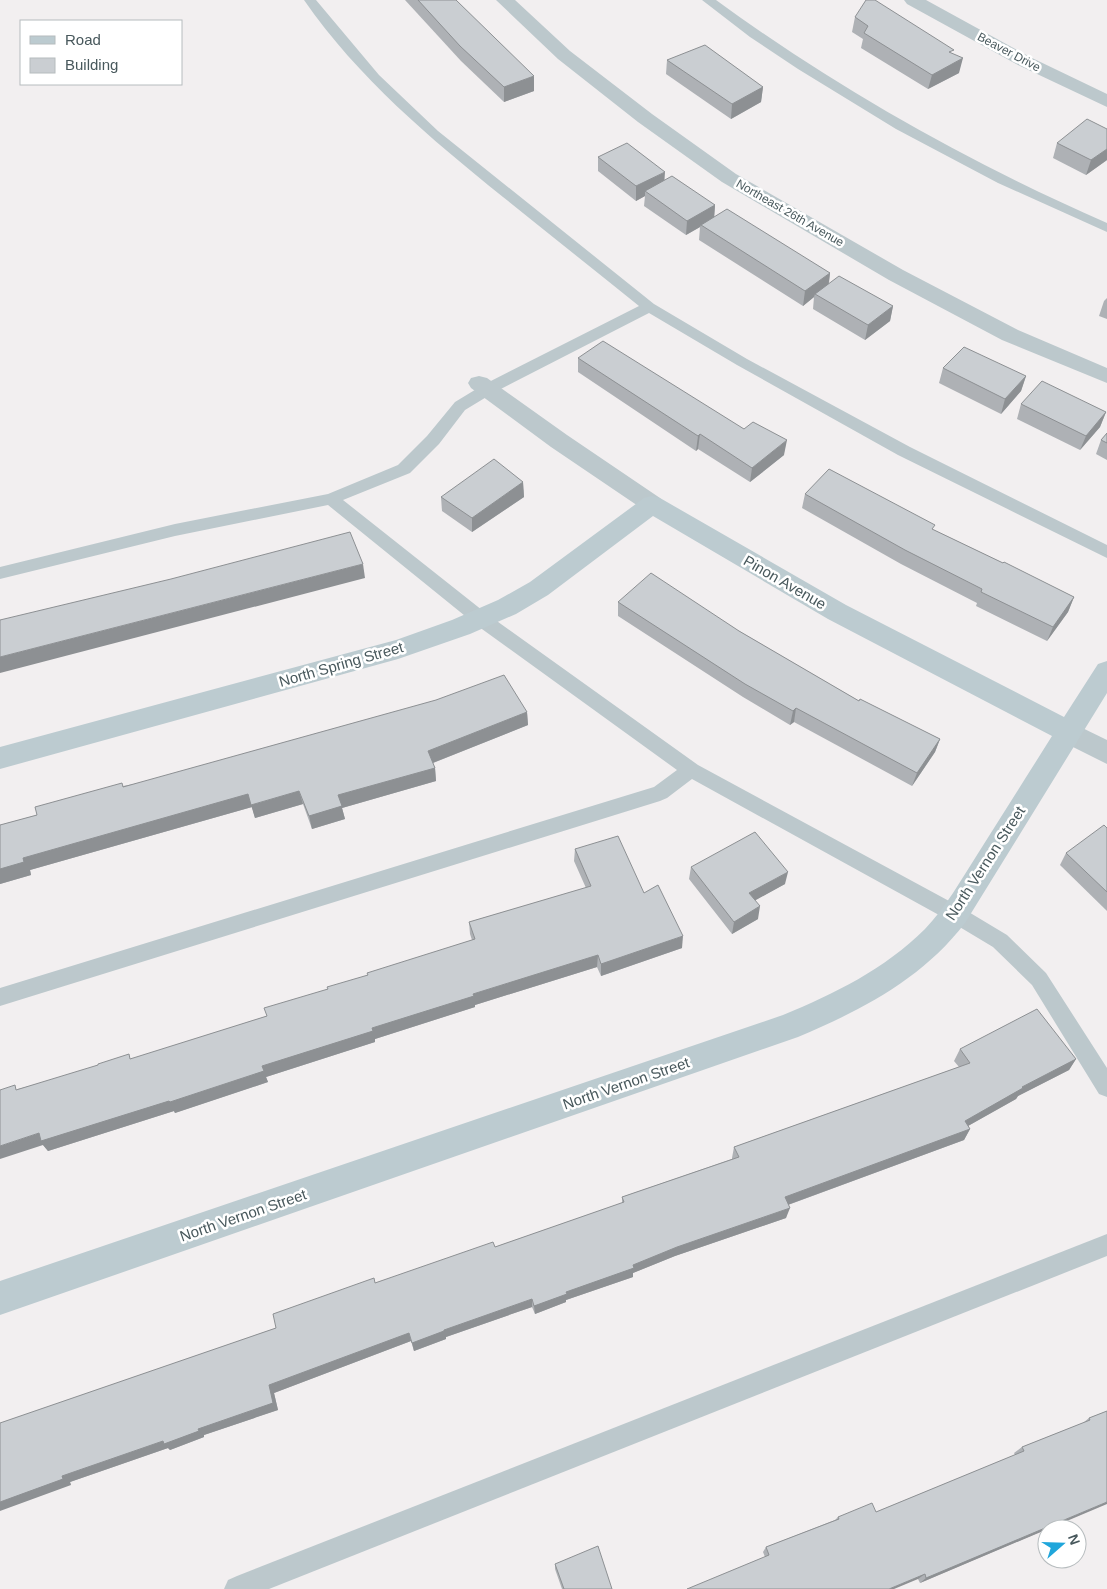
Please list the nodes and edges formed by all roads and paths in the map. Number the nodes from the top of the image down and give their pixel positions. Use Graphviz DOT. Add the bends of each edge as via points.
graph roads {
  1 [pos="310,0"];
  2 [pos="505,0"];
  3 [pos="708,0"];
  4 [pos="913,0"];
  5 [pos="1107,101"];
  6 [pos="1107,228"];
  7 [pos="649,307"];
  8 [pos="1107,376"];
  9 [pos="484,386"];
  10 [pos="331,498"];
  11 [pos="652,504"];
  12 [pos="1107,552"];
  13 [pos="0,572"];
  14 [pos="481,619"];
  15 [pos="1107,671"];
  16 [pos="1068,732"];
  17 [pos="1107,752"];
  18 [pos="0,758"];
  19 [pos="691,770"];
  20 [pos="955,914"];
  21 [pos="0,997"];
  22 [pos="1107,1087"];
  23 [pos="1107,1245"];
  24 [pos="0,1298"];
  25 [pos="236,1589"];
  1 -- 7 [label="lane" via="375,78 433,134"];
  2 -- 8 [label="street, Northeast 26th Avenue" via="572,61 729,178 896,275 1010,335"];
  3 -- 6 [label="lane" via="882,117 1049,203"];
  4 -- 5 [label="street, Beaver Drive" via="1024,61"];
  7 -- 9 [label="lane"];
  7 -- 12 [label="lane" via="904,451"];
  9 -- 10 [label="lane" via="460,406 433,440 404,468"];
  9 -- 11 [label="street, Pinon Avenue"];
  10 -- 13 [label="lane" via="175,530"];
  10 -- 14 [label="lane"];
  11 -- 14 [label="street, North Spring Street" via="548,582"];
  11 -- 16 [label="street, Pinon Avenue" via="837,612"];
  14 -- 18 [label="street, North Spring Street" via="398,649"];
  14 -- 19 [label="lane"];
  15 -- 16 [label="street, North Vernon Street"];
  16 -- 17 [label="street, Pinon Avenue"];
  16 -- 20 [label="street, North Vernon Street"];
  19 -- 20 [label="lane"];
  19 -- 21 [label="lane" via="660,792"];
  20 -- 22 [label="lane" via="1000,941 1039,979"];
  20 -- 24 [label="street, North Vernon Street" via="930,944 898,969 827,1012"];
  23 -- 25 [label="lane"];
}
